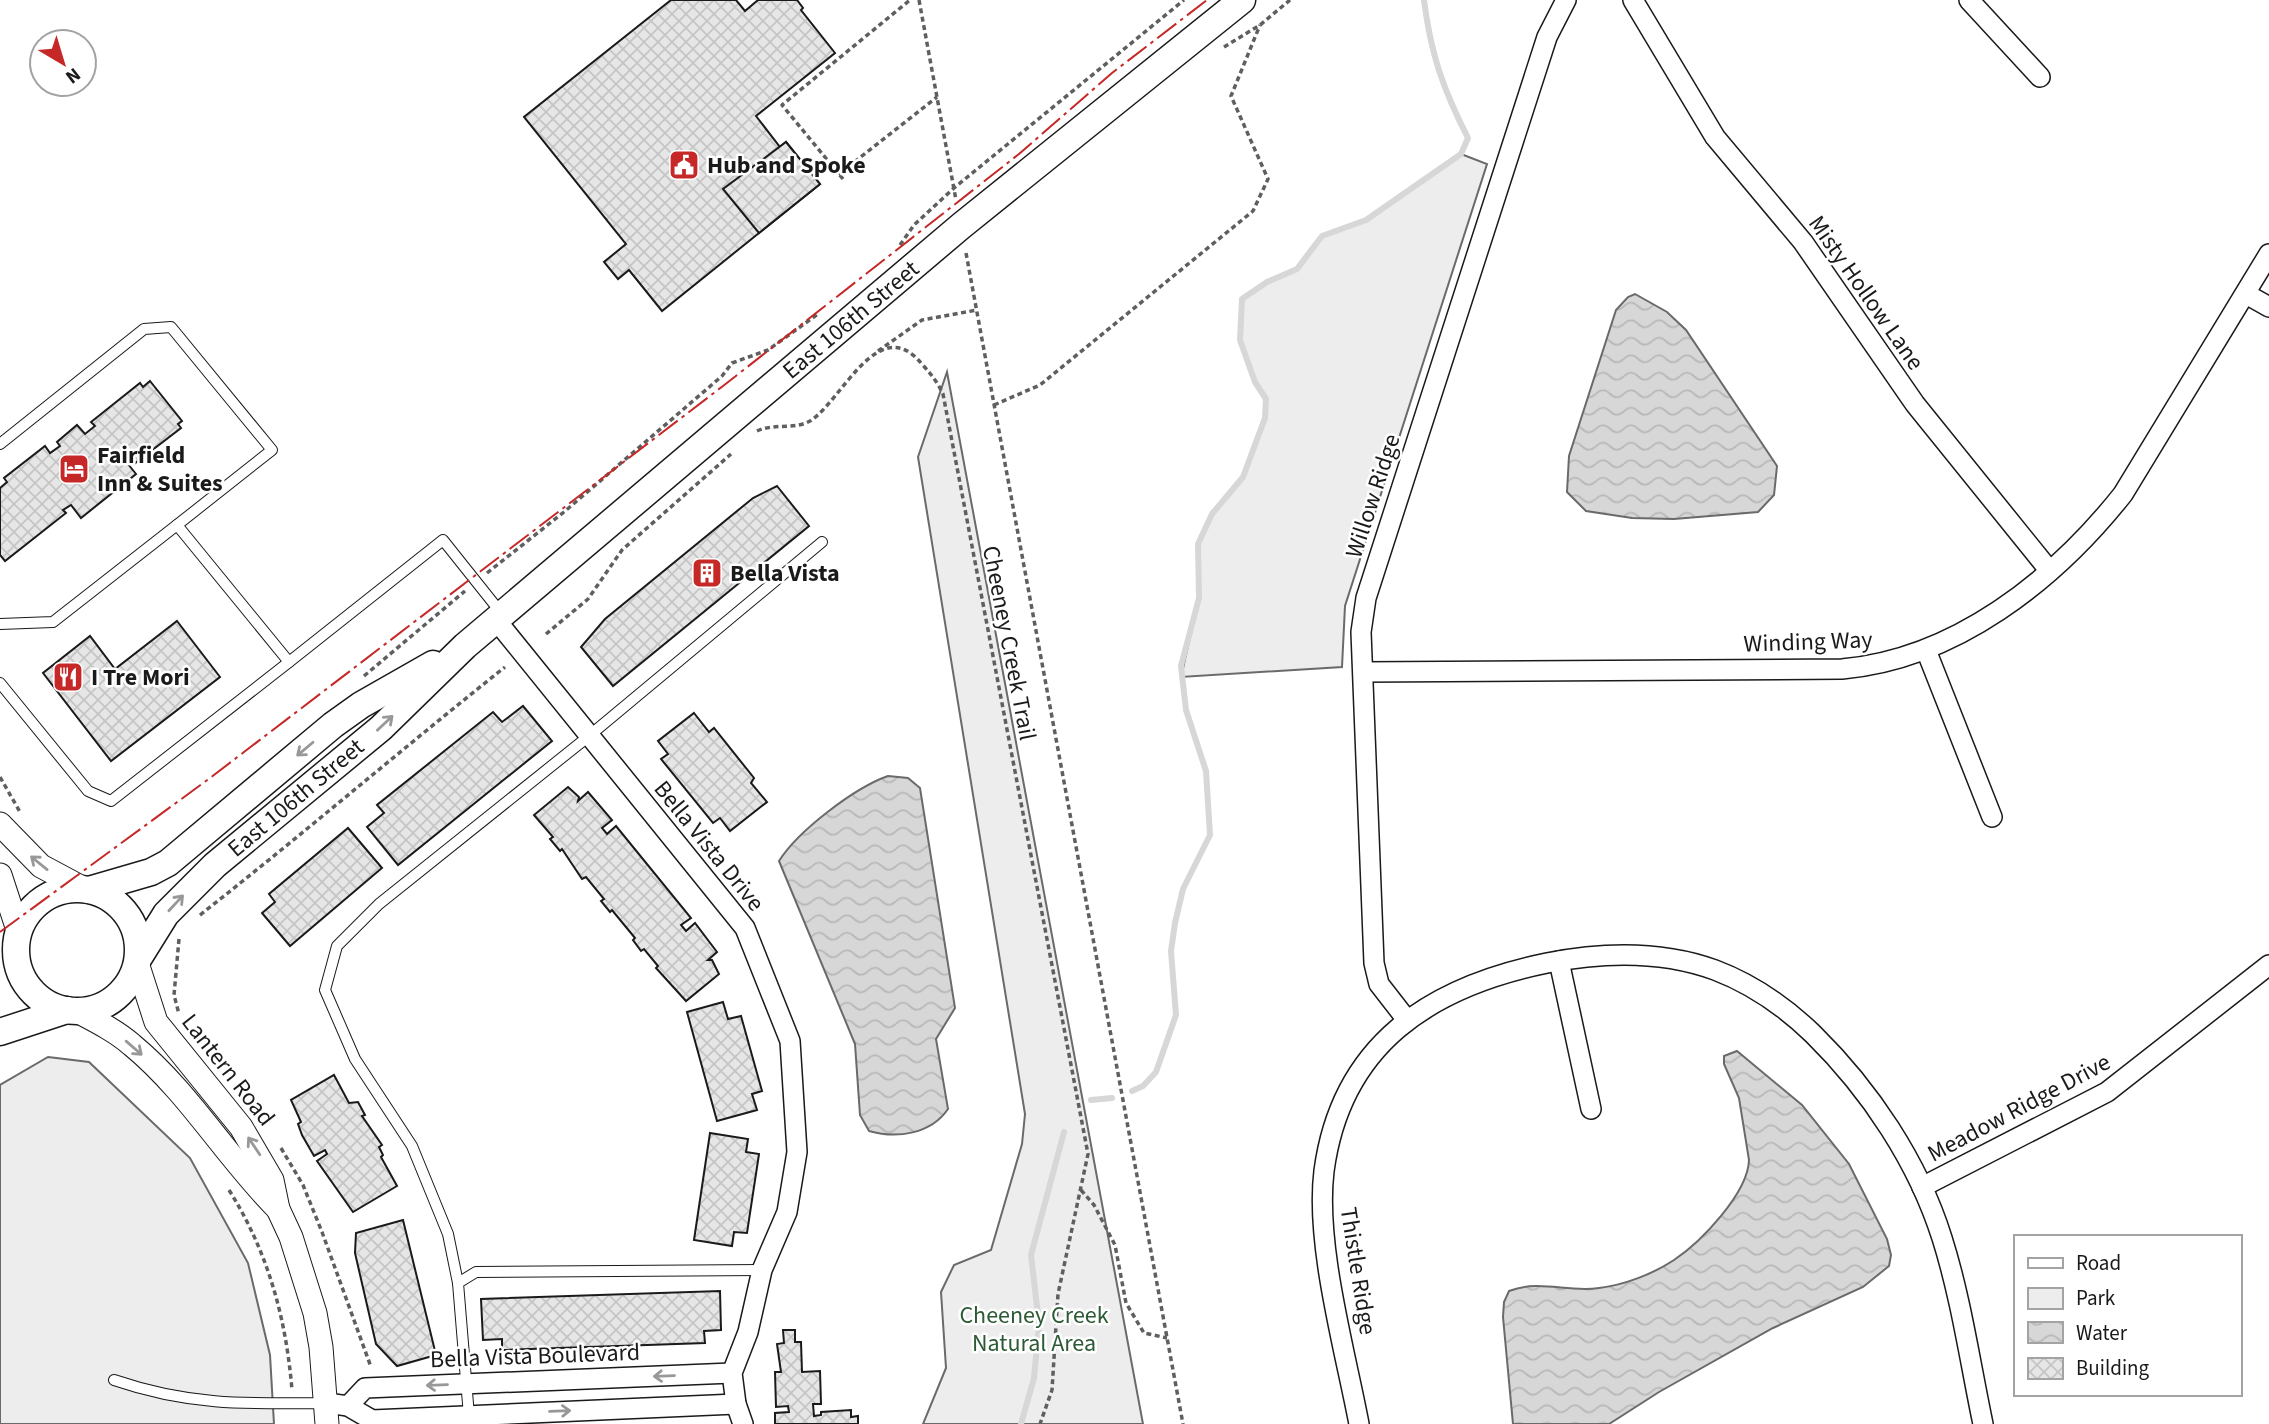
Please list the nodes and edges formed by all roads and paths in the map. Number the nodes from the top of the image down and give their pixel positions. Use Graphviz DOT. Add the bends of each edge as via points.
graph roads {
  1 [pos="910,0"];
  2 [pos="919,0"];
  3 [pos="1184,0"];
  4 [pos="1242,0"];
  5 [pos="1290,0"];
  6 [pos="1566,0"];
  7 [pos="1633,0"];
  8 [pos="1969,0"];
  9 [pos="1260,25"];
  10 [pos="1216,53"];
  11 [pos="2040,77"];
  12 [pos="937,97"];
  13 [pos="853,163"];
  14 [pos="856,169"];
  15 [pos="839,175"];
  16 [pos="843,179"];
  17 [pos="954,188"];
  18 [pos="961,226"];
  19 [pos="899,247"];
  20 [pos="2269,254"];
  21 [pos="2246,294"];
  22 [pos="2269,307"];
  23 [pos="828,308"];
  24 [pos="977,310"];
  25 [pos="864,362"];
  26 [pos="994,405"];
  27 [pos="748,438"];
  28 [pos="0,444"];
  29 [pos="734,451"];
  30 [pos="564,512"];
  31 [pos="177,525"];
  32 [pos="822,542"];
  33 [pos="2049,570"];
  34 [pos="0,613"];
  35 [pos="499,617"];
  36 [pos="4,624"];
  37 [pos="546,634"];
  38 [pos="464,646"];
  39 [pos="1926,650"];
  40 [pos="289,662"];
  41 [pos="505,667"];
  42 [pos="1364,672"];
  43 [pos="0,683"];
  44 [pos="589,736"];
  45 [pos="1992,817"];
  46 [pos="0,824"];
  47 [pos="0,875"];
  48 [pos="87,890"];
  49 [pos="191,923"];
  50 [pos="182,932"];
  51 [pos="18,940"];
  52 [pos="137,961"];
  53 [pos="1559,961"];
  54 [pos="2269,965"];
  55 [pos="0,973"];
  56 [pos="176,1007"];
  57 [pos="72,1010"];
  58 [pos="1407,1020"];
  59 [pos="0,1032"];
  60 [pos="1591,1109"];
  61 [pos="227,1187"];
  62 [pos="1922,1187"];
  63 [pos="1081,1189"];
  64 [pos="278,1209"];
  65 [pos="762,1270"];
  66 [pos="458,1283"];
  67 [pos="1167,1338"];
  68 [pos="732,1373"];
  69 [pos="114,1380"];
  70 [pos="466,1384"];
  71 [pos="293,1404"];
  72 [pos="736,1404"];
  73 [pos="334,1411"];
  74 [pos="469,1419"];
  75 [pos="1976,1422"];
  76 [pos="743,1424"];
  77 [pos="1040,1424"];
  78 [pos="1183,1424"];
  79 [pos="1359,1424"];
  1 -- 15 [label="path" via="782,105"];
  2 -- 12 [label="path"];
  3 -- 17 [label="path"];
  4 -- 18 [label="main road, East 106th Street"];
  5 -- 9 [label="path"];
  6 -- 42 [label="street, Willow Ridge" via="1547,37 1366,598 1360,632"];
  7 -- 33 [label="street, Misty Hollow Lane" via="1715,137 1803,242 1914,404"];
  8 -- 11 [label="street"];
  9 -- 10 [label="path"];
  9 -- 26 [label="path" via="1231,96 1268,179 1253,211 1040,385"];
  12 -- 13 [label="path"];
  12 -- 17 [label="path"];
  13 -- 14 [label="path"];
  13 -- 15 [label="path"];
  15 -- 16 [label="path"];
  17 -- 18 [label="path"];
  17 -- 19 [label="path" via="914,225"];
  18 -- 24 [label="path"];
  18 -- 35 [label="main road, East 106th Street"];
  20 -- 21 [label="street, Winding Way"];
  21 -- 22 [label="street"];
  21 -- 33 [label="street, Winding Way" via="2123,494 2099,524"];
  23 -- 30 [label="path" via="768,350 732,363"];
  24 -- 25 [label="path" via="922,320"];
  24 -- 26 [label="path"];
  25 -- 27 [label="path, Cheeney Creek Trail" via="811,420 762,429"];
  25 -- 63 [label="path, Cheeney Creek Trail" via="885,350 906,348 943,394 1088,1154"];
  26 -- 67 [label="path"];
  28 -- 31 [label="lane" via="144,329 171,327 272,450"];
  29 -- 37 [label="path" via="622,550 588,599"];
  31 -- 36 [label="lane" via="53,622"];
  31 -- 40 [label="lane"];
  32 -- 44 [label="lane"];
  33 -- 39 [label="street, Winding Way" via="1987,620"];
  34 -- 36 [label="lane"];
  35 -- 38 [label="main road, East 106th Street"];
  35 -- 40 [label="lane" via="443,540"];
  35 -- 44 [label="street, Bella Vista Drive"];
  38 -- 48 [label="main road, East 106th Street, one-way" via="332,726 168,863"];
  52 -- 38 [label="main road, East 106th Street, one-way" via="166,914 215,865 381,728"];
  39 -- 42 [label="street, Winding Way" via="1893,662 1842,669"];
  39 -- 45 [label="street"];
  40 -- 43 [label="lane" via="111,802 88,791"];
  41 -- 49 [label="path"];
  42 -- 58 [label="street, Willow Ridge" via="1374,963 1379,984"];
  44 -- 65 [label="street, Bella Vista Drive" via="745,929 790,1041 797,1152 788,1212"];
  44 -- 66 [label="lane" via="379,904 337,946 325,990 355,1059 412,1146 449,1234"];
  48 -- 46 [label="street, one-way" via="41,866"];
  47 -- 51 [label="street"];
  48 -- 51 [label="main road" via="50,896 30,911"];
  48 -- 52 [label="main road" via="108,897 130,919 137,938"];
  50 -- 56 [label="path"];
  51 -- 55 [label="main road"];
  51 -- 57 [label="main road" via="20,971 34,992"];
  52 -- 57 [label="main road" via="129,982 115,997 97,1007"];
  64 -- 52 [label="street, Lantern Road, one-way" via="272,1180 258,1152 156,1022"];
  53 -- 58 [label="street, Thistle Ridge" via="1469,984"];
  53 -- 60 [label="street"];
  53 -- 62 [label="street, Thistle Ridge" via="1606,953 1680,960 1715,971 1765,996 1795,1018 1845,1068"];
  54 -- 62 [label="street, Meadow Ridge Drive" via="2108,1092"];
  57 -- 59 [label="main road"];
  57 -- 64 [label="street, Lantern Road, one-way" via="119,1035 147,1059"];
  58 -- 79 [label="street, Thistle Ridge" via="1382,1044 1356,1081 1340,1112 1324,1171 1325,1243"];
  61 -- 71 [label="path" via="268,1265 287,1342"];
  62 -- 75 [label="street, Thistle Ridge" via="1948,1259"];
  63 -- 67 [label="path" via="1115,1244 1126,1303 1144,1333"];
  63 -- 77 [label="path, Cheeney Creek Trail" via="1058,1294 1052,1390"];
  64 -- 73 [label="street, Lantern Road" via="315,1313"];
  65 -- 66 [label="lane" via="476,1272"];
  65 -- 68 [label="street, Bella Vista Drive" via="748,1332"];
  66 -- 70 [label="lane"];
  67 -- 78 [label="path"];
  68 -- 70 [label="street, Bella Vista Boulevard, one-way"];
  68 -- 72 [label="street, Bella Vista Drive"];
  69 -- 71 [label="lane" via="196,1401"];
  70 -- 73 [label="street, Bella Vista Boulevard, one-way" via="365,1388"];
  70 -- 74 [label="lane"];
  71 -- 73 [label="lane"];
  74 -- 72 [label="street, one-way"];
  72 -- 76 [label="street, Bella Vista Drive"];
  73 -- 74 [label="street" via="373,1420"];
}
